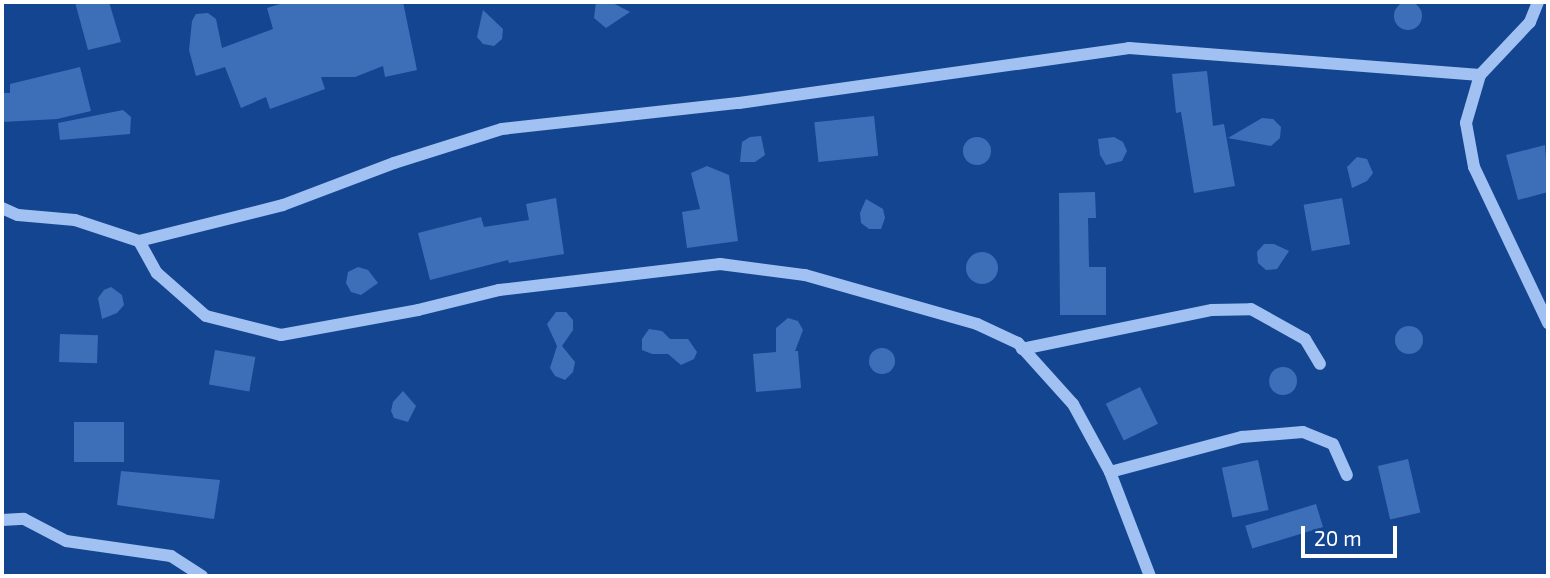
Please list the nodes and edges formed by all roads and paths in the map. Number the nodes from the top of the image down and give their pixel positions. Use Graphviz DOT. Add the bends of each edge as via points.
graph roads {
  1 [pos="1538,2"];
  2 [pos="1479,75"];
  3 [pos="2,208"];
  4 [pos="139,241"];
  5 [pos="1548,323"];
  6 [pos="1023,349"];
  7 [pos="1320,364"];
  8 [pos="1110,472"];
  9 [pos="1347,475"];
  10 [pos="2,520"];
  11 [pos="202,576"];
  12 [pos="1150,576"];
  1 -- 2 [label="street" via="1530,22"];
  2 -- 4 [label="street" via="1129,48 753,102 502,130 394,163 283,205"];
  2 -- 5 [label="street" via="1466,123 1474,167"];
  3 -- 4 [label="street" via="18,215 75,220"];
  4 -- 6 [label="street" via="157,273 206,316 281,335 499,290 720,264 818,279 977,324"];
  6 -- 7 [label="street" via="1212,310 1251,309 1305,339"];
  6 -- 8 [label="street" via="1073,404"];
  8 -- 9 [label="street" via="1242,437 1303,432 1333,444"];
  8 -- 12 [label="street"];
  10 -- 11 [label="street" via="24,519 66,541 171,556"];
}
